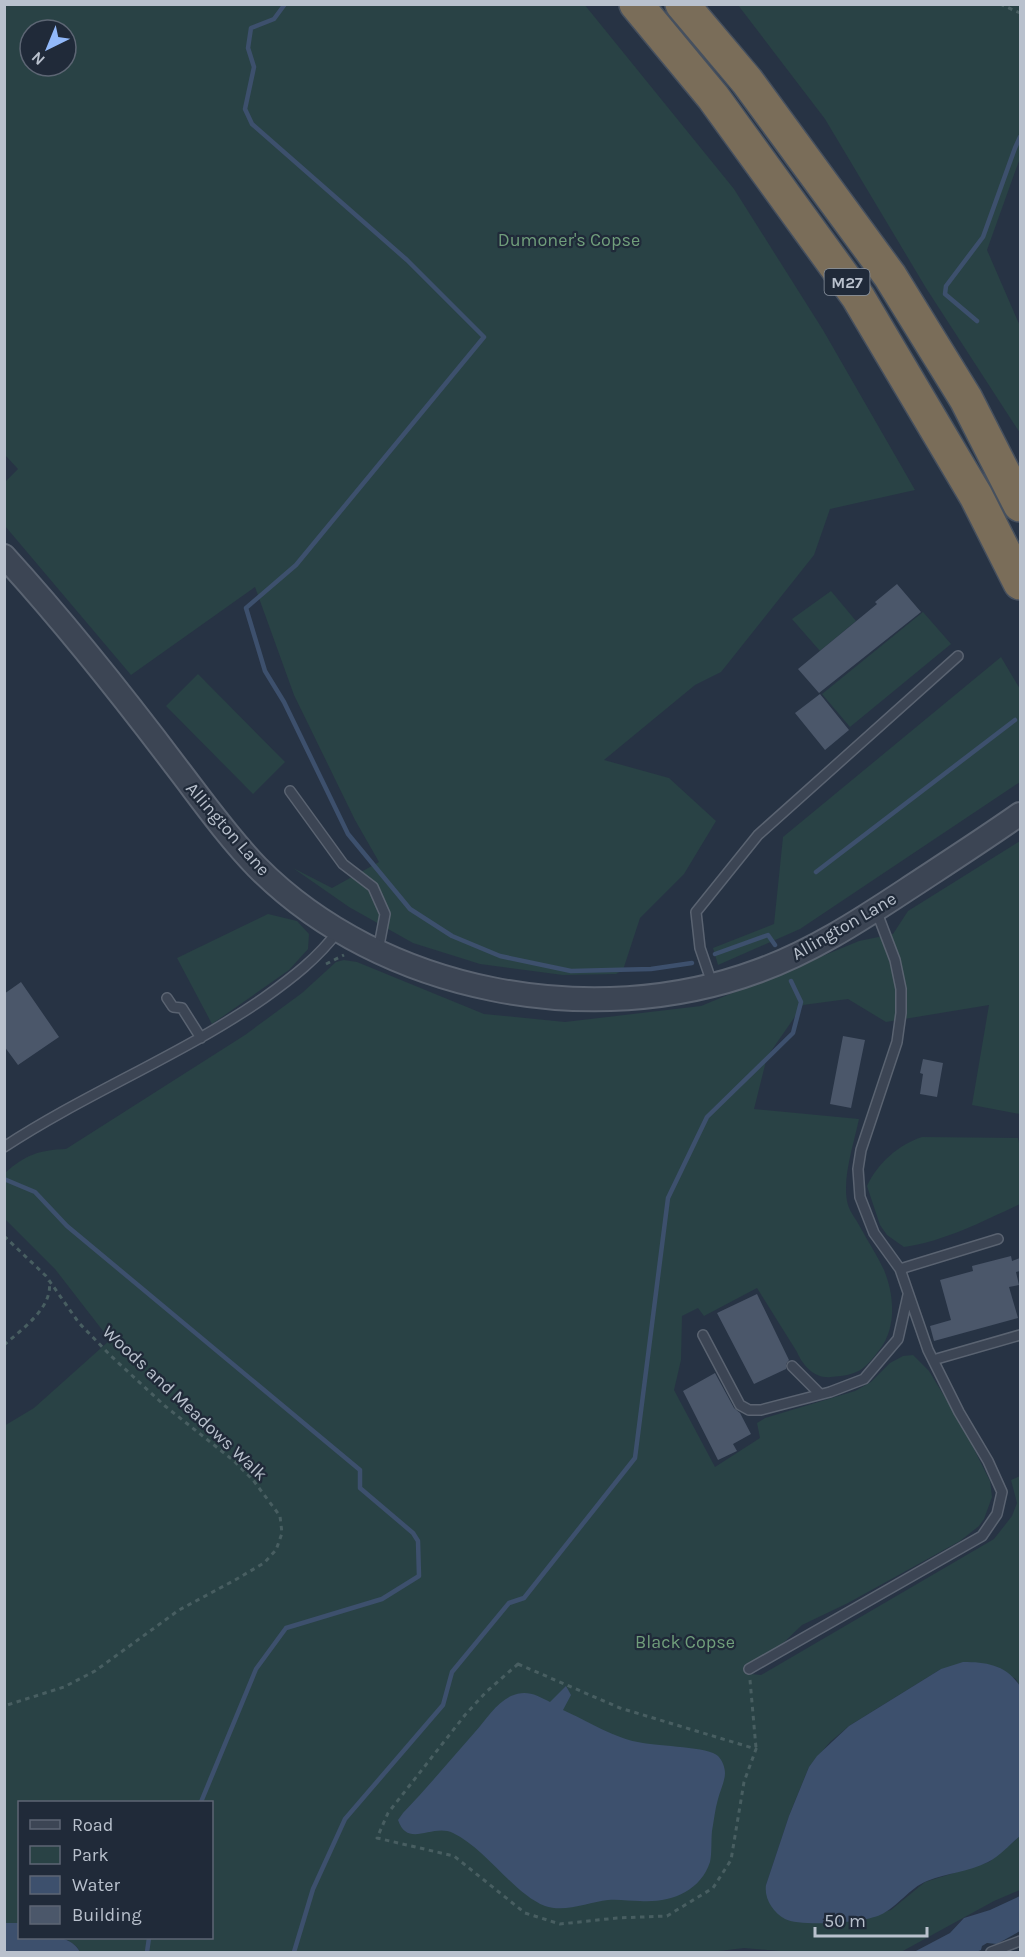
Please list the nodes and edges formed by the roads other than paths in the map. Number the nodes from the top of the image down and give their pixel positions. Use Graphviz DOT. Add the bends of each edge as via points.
graph roads {
  1 [pos="636,4"];
  2 [pos="682,4"];
  3 [pos="1020,505"];
  4 [pos="4,556"];
  5 [pos="1020,583"];
  6 [pos="958,656"];
  7 [pos="290,790"];
  8 [pos="1020,814"];
  9 [pos="876,910"];
  10 [pos="338,931"];
  11 [pos="378,951"];
  12 [pos="712,985"];
  13 [pos="167,998"];
  14 [pos="201,1038"];
  15 [pos="4,1147"];
  16 [pos="998,1239"];
  17 [pos="900,1269"];
  18 [pos="909,1293"];
  19 [pos="703,1335"];
  20 [pos="1020,1335"];
  21 [pos="933,1360"];
  22 [pos="792,1366"];
  23 [pos="820,1394"];
  24 [pos="749,1669"];
  25 [pos="1020,1941"];
  26 [pos="991,1953"];
  1 -- 5 [label="highway, M27" via="713,97 858,297 976,496"];
  2 -- 3 [label="highway, M27" via="747,81 890,276 966,399"];
  4 -- 10 [label="street, Allington Lane" via="49,604 235,843 288,893"];
  6 -- 12 [label="lane" via="758,835 696,912 700,948"];
  7 -- 11 [label="lane" via="343,864 373,887 385,914"];
  8 -- 9 [label="street, Allington Lane"];
  9 -- 12 [label="street, Allington Lane" via="793,957"];
  9 -- 17 [label="lane" via="895,960 901,1013 897,1042 861,1150 858,1185 874,1233"];
  10 -- 11 [label="street, Allington Lane"];
  10 -- 14 [label="lane" via="315,959"];
  11 -- 12 [label="street, Allington Lane" via="471,984 557,998 648,996"];
  13 -- 14 [label="lane" via="173,1007 182,1008"];
  14 -- 15 [label="lane"];
  16 -- 17 [label="lane"];
  17 -- 18 [label="lane"];
  18 -- 21 [label="lane"];
  18 -- 23 [label="lane" via="898,1339 864,1378"];
  19 -- 23 [label="lane" via="744,1408 761,1410"];
  20 -- 21 [label="lane"];
  21 -- 24 [label="lane" via="1002,1492 997,1514 982,1536"];
  22 -- 23 [label="lane"];
  25 -- 26 [label="lane"];
}
